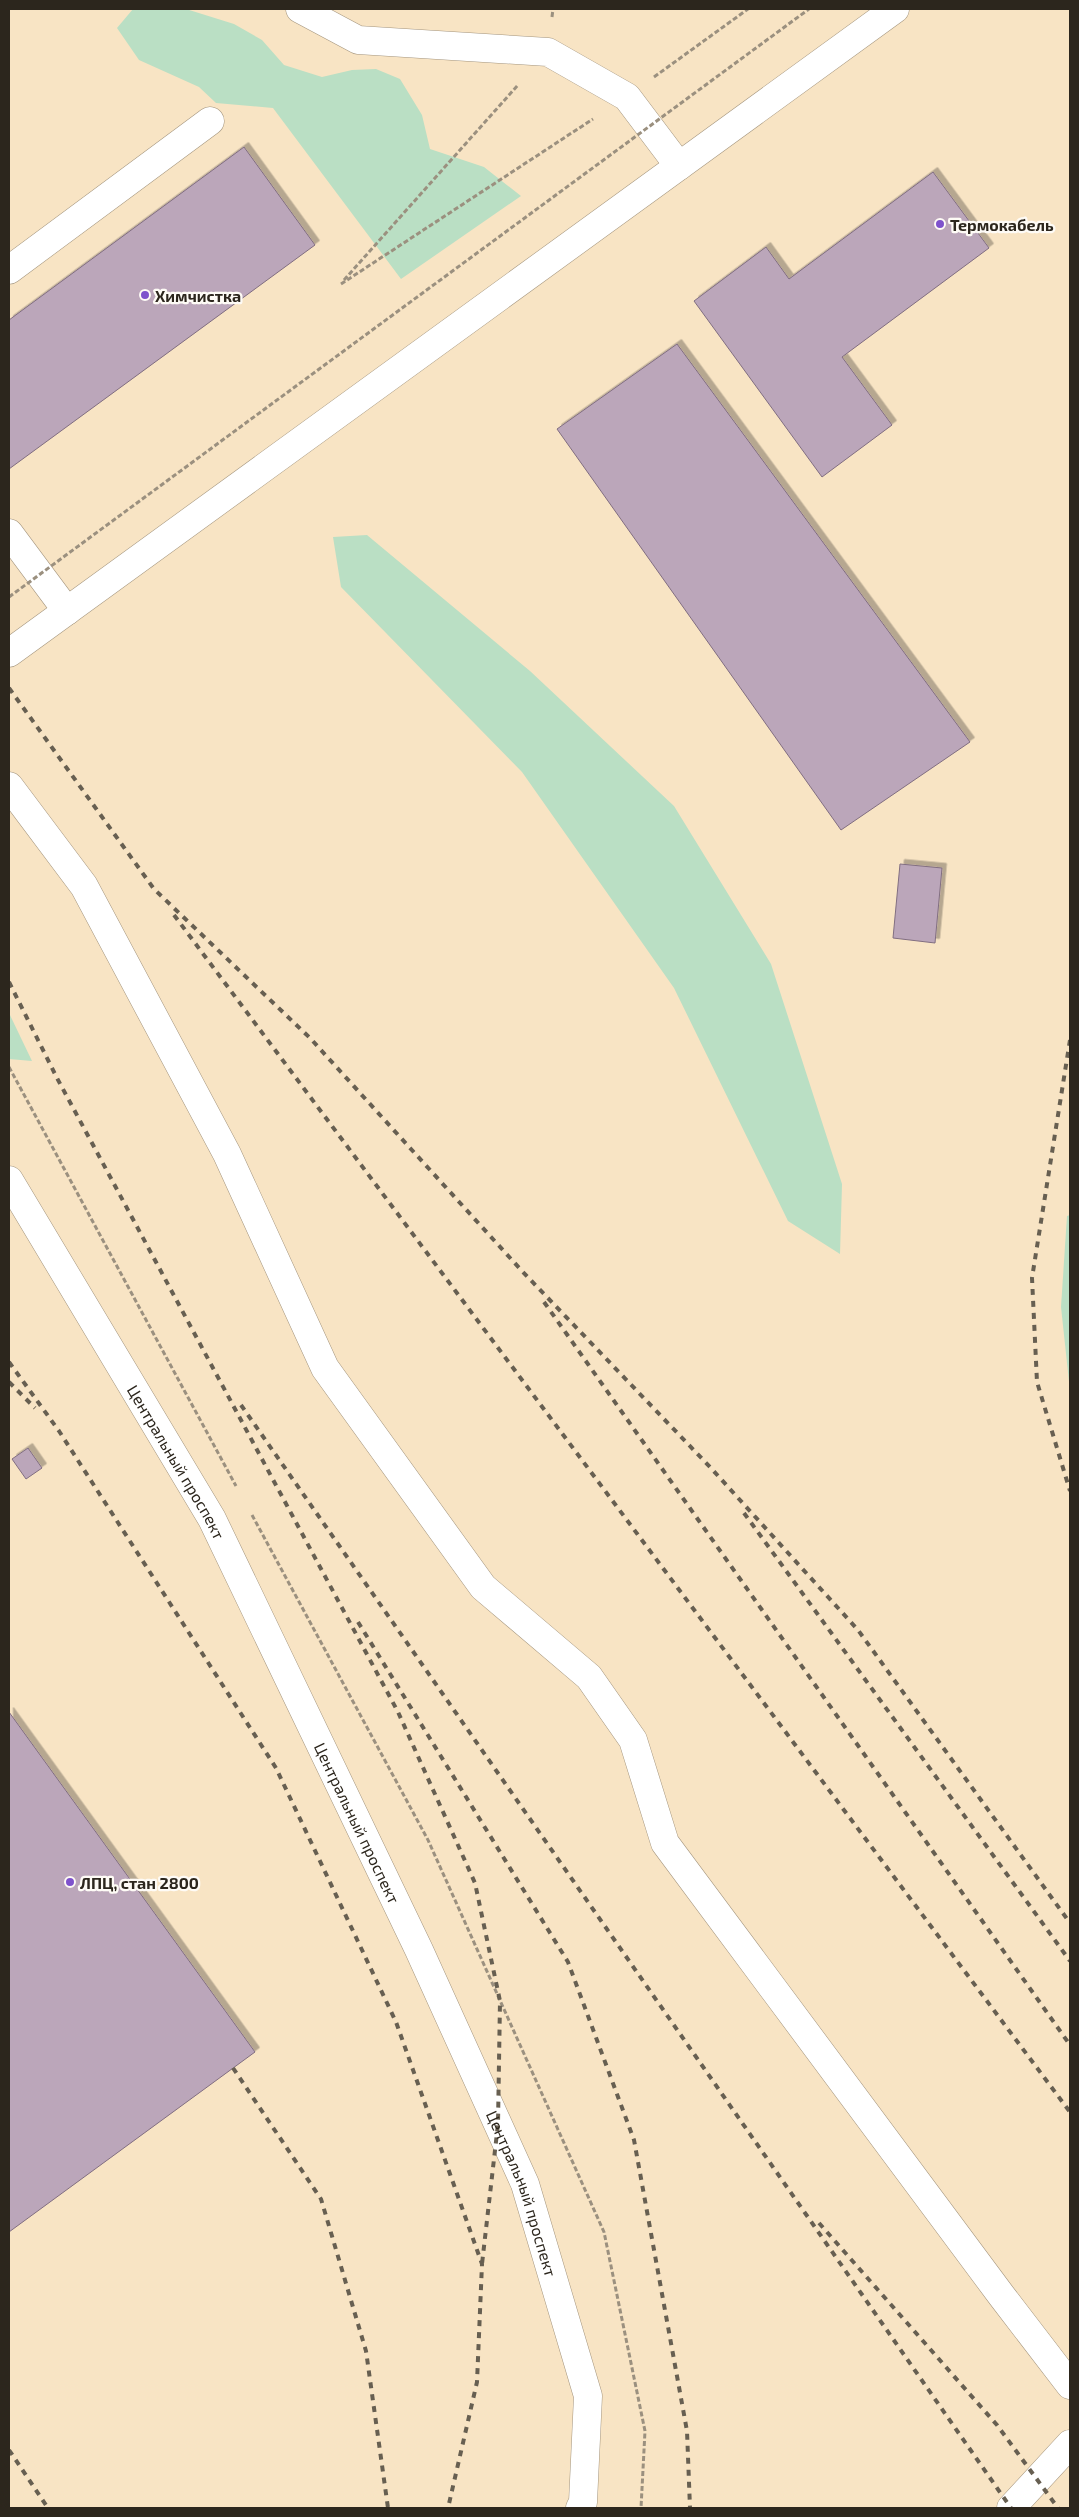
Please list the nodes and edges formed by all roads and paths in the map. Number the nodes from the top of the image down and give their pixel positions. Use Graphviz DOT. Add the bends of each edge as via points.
graph roads {
  1 [pos="300,9"];
  2 [pos="553,9"];
  3 [pos="748,9"];
  4 [pos="809,9"];
  5 [pos="895,9"];
  6 [pos="548,52"];
  7 [pos="627,97"];
  8 [pos="210,121"];
  9 [pos="679,166"];
  10 [pos="9,270"];
  11 [pos="9,532"];
  12 [pos="9,597"];
  13 [pos="67,611"];
  14 [pos="9,653"];
  15 [pos="9,786"];
  16 [pos="9,1180"];
  17 [pos="1070,2385"];
  18 [pos="1070,2444"];
  19 [pos="580,2508"];
  20 [pos="1011,2508"];
  1 -- 6 [label="street" via="358,40"];
  2 -- 6 [label="path"];
  3 -- 7 [label="path"];
  4 -- 12 [label="path, bridge"];
  5 -- 9 [label="street"];
  6 -- 7 [label="street"];
  6 -- 7 [label="path" via="341,284"];
  7 -- 9 [label="street"];
  8 -- 10 [label="street"];
  9 -- 13 [label="street"];
  11 -- 13 [label="street"];
  13 -- 14 [label="street"];
  15 -- 17 [label="street" via="84,886 227,1154 326,1368 483,1587 589,1677 634,1740 665,1843"];
  16 -- 19 [label="street, Центральный проспект" via="212,1518 419,1950 525,2184 588,2396"];
  18 -- 20 [label="street"];
}
